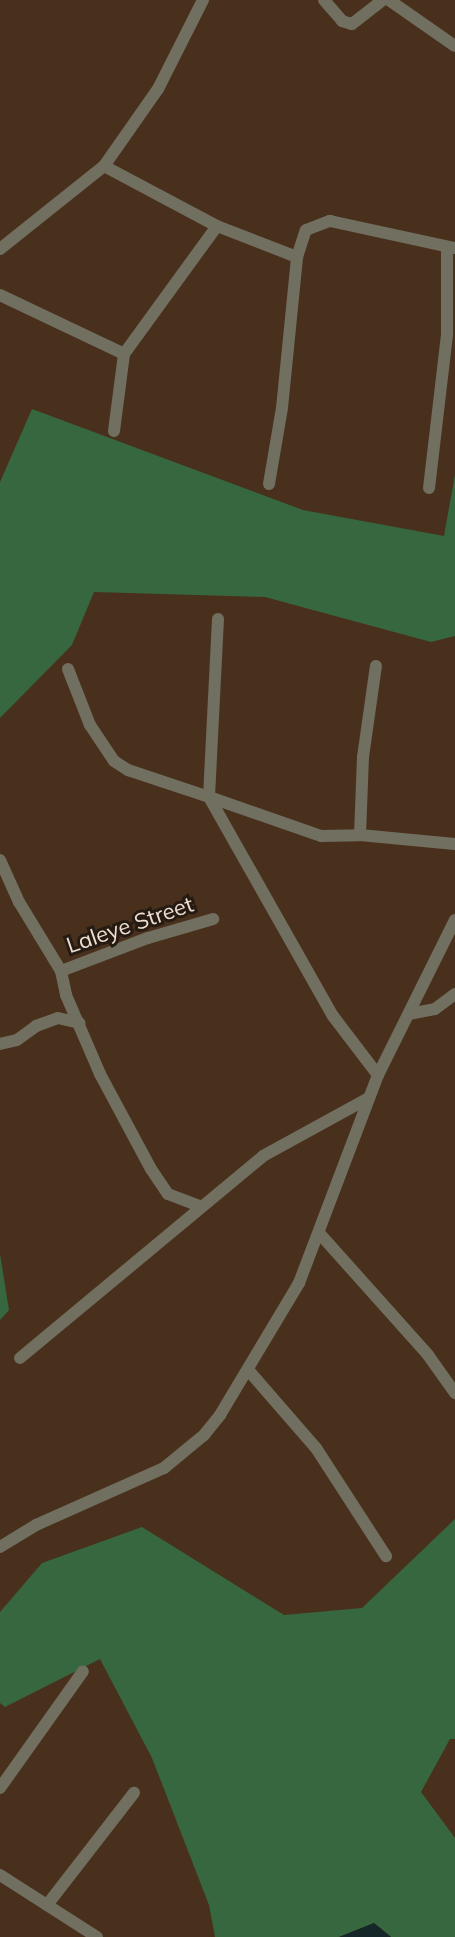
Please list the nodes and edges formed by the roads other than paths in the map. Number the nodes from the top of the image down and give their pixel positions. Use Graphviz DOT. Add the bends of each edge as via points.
graph roads {
  1 [pos="203,0"];
  2 [pos="324,0"];
  3 [pos="383,0"];
  4 [pos="389,0"];
  5 [pos="455,46"];
  6 [pos="104,166"];
  7 [pos="217,226"];
  8 [pos="451,248"];
  9 [pos="0,249"];
  10 [pos="297,257"];
  11 [pos="0,295"];
  12 [pos="124,354"];
  13 [pos="114,431"];
  14 [pos="269,484"];
  15 [pos="429,488"];
  16 [pos="218,619"];
  17 [pos="376,666"];
  18 [pos="68,669"];
  19 [pos="209,797"];
  20 [pos="360,835"];
  21 [pos="455,844"];
  22 [pos="0,860"];
  23 [pos="213,919"];
  24 [pos="455,920"];
  25 [pos="61,971"];
  26 [pos="455,993"];
  27 [pos="409,1014"];
  28 [pos="79,1023"];
  29 [pos="0,1044"];
  30 [pos="378,1074"];
  31 [pos="367,1099"];
  32 [pos="200,1206"];
  33 [pos="320,1234"];
  34 [pos="20,1358"];
  35 [pos="249,1371"];
  36 [pos="455,1393"];
  37 [pos="0,1547"];
  38 [pos="386,1556"];
  39 [pos="82,1671"];
  40 [pos="0,1788"];
  41 [pos="134,1793"];
  42 [pos="0,1875"];
  43 [pos="47,1905"];
  44 [pos="97,1937"];
  1 -- 6 [label="street" via="161,83"];
  2 -- 3 [label="street" via="342,21 352,24"];
  4 -- 5 [label="street"];
  6 -- 7 [label="street"];
  6 -- 9 [label="street"];
  7 -- 10 [label="street"];
  7 -- 12 [label="street"];
  8 -- 10 [label="street" via="330,220 306,230"];
  8 -- 15 [label="street" via="447,334"];
  10 -- 14 [label="street" via="282,408"];
  11 -- 12 [label="street"];
  12 -- 13 [label="street"];
  16 -- 19 [label="street"];
  17 -- 20 [label="street" via="363,757"];
  18 -- 19 [label="street" via="90,725 114,761 128,770"];
  19 -- 20 [label="street" via="321,836"];
  19 -- 30 [label="street" via="333,1016"];
  20 -- 21 [label="street"];
  22 -- 25 [label="street" via="19,902"];
  23 -- 25 [label="street, Laleye Street" via="148,938"];
  24 -- 27 [label="street"];
  25 -- 28 [label="street" via="66,995"];
  26 -- 27 [label="street" via="435,1010"];
  27 -- 30 [label="street"];
  28 -- 29 [label="street" via="58,1018 36,1026 17,1040"];
  28 -- 32 [label="street" via="106,1088 158,1181 175,1199"];
  30 -- 31 [label="street"];
  31 -- 32 [label="street" via="263,1156"];
  31 -- 33 [label="street"];
  32 -- 34 [label="street"];
  33 -- 35 [label="street" via="299,1282"];
  33 -- 36 [label="street" via="428,1355"];
  35 -- 37 [label="street" via="204,1435 164,1468 36,1525"];
  35 -- 38 [label="street" via="316,1448"];
  39 -- 40 [label="street"];
  41 -- 43 [label="street"];
  42 -- 43 [label="street"];
  43 -- 44 [label="street"];
}
